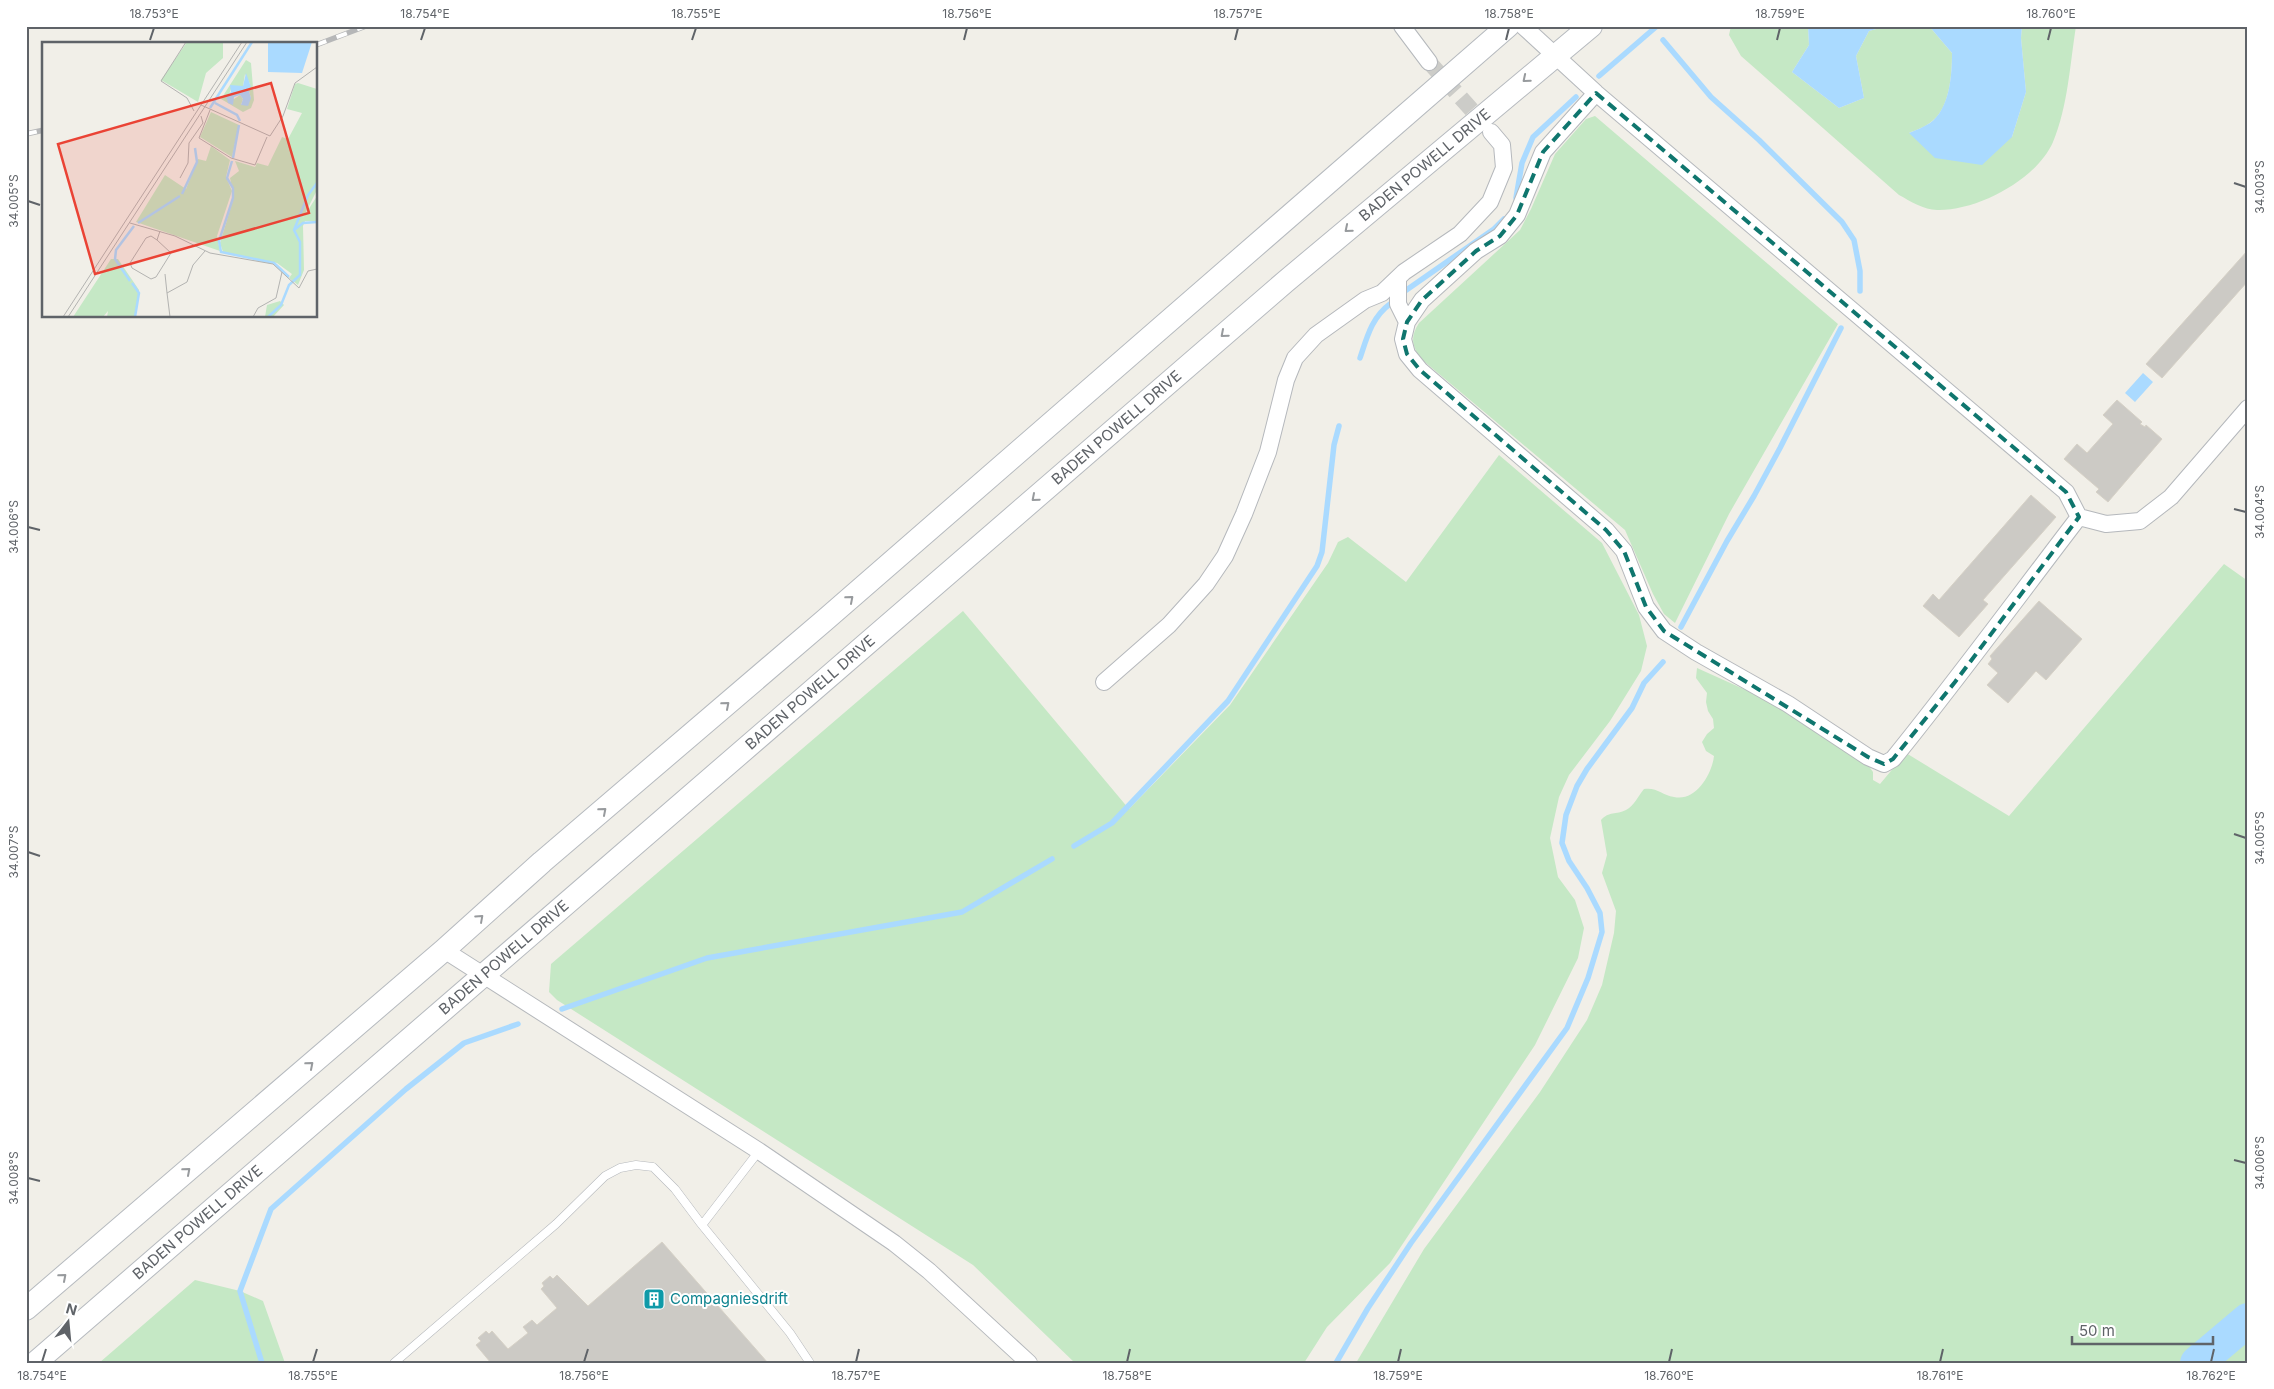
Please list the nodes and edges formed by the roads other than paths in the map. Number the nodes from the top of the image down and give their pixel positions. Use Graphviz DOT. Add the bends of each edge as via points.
graph roads {
  1 [pos="1402,26"];
  2 [pos="1508,26"];
  3 [pos="1523,26"];
  4 [pos="1591,26"];
  5 [pos="1554,55"];
  6 [pos="1429,62"];
  7 [pos="1596,93"];
  8 [pos="1491,132"];
  9 [pos="1398,278"];
  10 [pos="1407,322"];
  11 [pos="2248,408"];
  12 [pos="2079,517"];
  13 [pos="1104,682"];
  14 [pos="444,950"];
  15 [pos="484,976"];
  16 [pos="758,1150"];
  17 [pos="702,1225"];
  18 [pos="26,1308"];
  19 [pos="35,1363"];
  20 [pos="394,1363"];
  21 [pos="810,1363"];
  22 [pos="1029,1363"];
  1 -- 6 [label="street"];
  14 -- 2 [label="main road, one-way"];
  3 -- 5 [label="street"];
  4 -- 5 [label="main road, BADEN POWELL DRIVE"];
  5 -- 7 [label="street"];
  5 -- 15 [label="main road, BADEN POWELL DRIVE, one-way" via="1285,282"];
  7 -- 10 [label="street" via="1543,152 1517,215 1500,236 1476,250 1422,300"];
  7 -- 12 [label="street" via="2066,492"];
  8 -- 9 [label="street" via="1502,145 1504,168 1490,202 1460,234"];
  9 -- 10 [label="street" via="1398,304"];
  9 -- 13 [label="street" via="1382,293 1364,300 1316,335 1296,358 1286,380 1268,452 1225,556 1206,584 1169,625"];
  10 -- 12 [label="street" via="1403,339 1408,354 1420,370 1606,530 1624,551 1646,607 1664,631 1788,704 1876,762 1884,764 1893,760"];
  11 -- 12 [label="street" via="2171,498 2140,521 2106,524"];
  14 -- 15 [label="street"];
  18 -- 14 [label="main road, one-way"];
  15 -- 16 [label="street"];
  15 -- 19 [label="main road, BADEN POWELL DRIVE"];
  16 -- 17 [label="lane"];
  16 -- 22 [label="street" via="894,1243"];
  17 -- 20 [label="lane" via="675,1188 653,1167 636,1165 620,1168 604,1176 556,1224"];
  17 -- 21 [label="lane" via="790,1333"];
}
